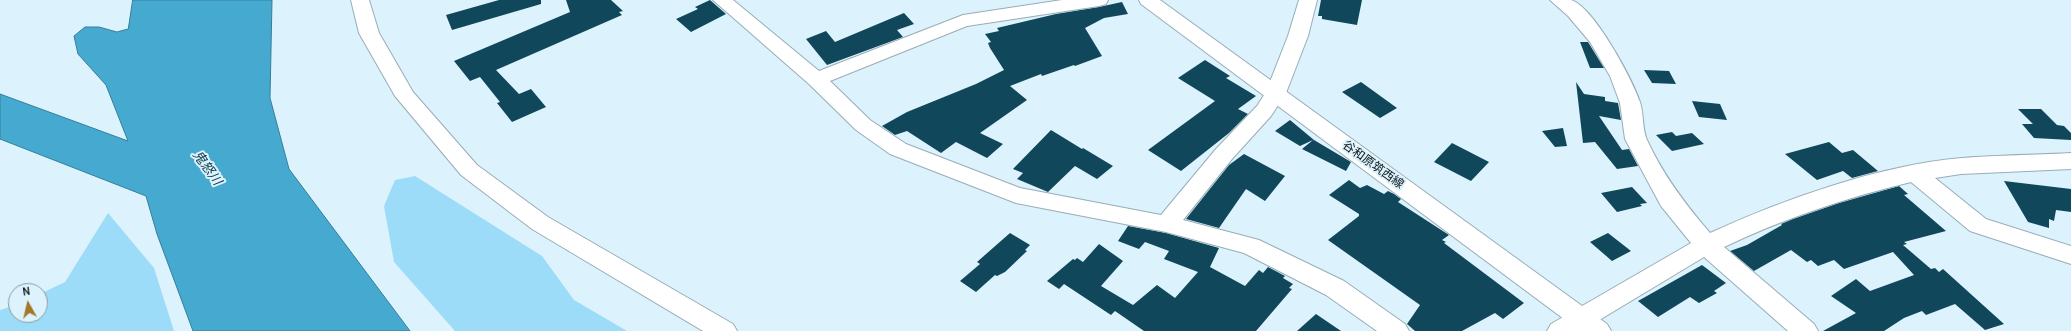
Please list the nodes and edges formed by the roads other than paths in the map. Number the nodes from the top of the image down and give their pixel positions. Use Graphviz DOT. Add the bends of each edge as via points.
graph roads {
  1 [pos="360,0"];
  2 [pos="722,0"];
  3 [pos="1099,0"];
  4 [pos="1148,0"];
  5 [pos="1308,0"];
  6 [pos="1559,0"];
  7 [pos="816,79"];
  8 [pos="1276,93"];
  9 [pos="2071,161"];
  10 [pos="1915,173"];
  11 [pos="1166,224"];
  12 [pos="1706,245"];
  13 [pos="2071,254"];
  14 [pos="1590,325"];
  15 [pos="724,331"];
  16 [pos="1396,331"];
  17 [pos="1560,331"];
  18 [pos="1805,331"];
  1 -- 15 [label="street" via="369,33 405,96 469,170 540,223"];
  2 -- 7 [label="street"];
  3 -- 7 [label="street" via="963,21"];
  4 -- 8 [label="street, 谷和原筑西線"];
  5 -- 8 [label="street" via="1298,36"];
  6 -- 12 [label="street" via="1575,12 1593,34 1620,76 1630,103 1636,139 1669,200"];
  7 -- 11 [label="street" via="863,126 898,149 1016,195"];
  8 -- 11 [label="street" via="1264,111 1224,154"];
  8 -- 14 [label="street, 谷和原筑西線"];
  9 -- 10 [label="street" via="1961,166"];
  10 -- 12 [label="street" via="1846,190 1758,222"];
  10 -- 13 [label="street" via="1978,225"];
  11 -- 16 [label="street" via="1251,246 1335,288"];
  12 -- 14 [label="street"];
  12 -- 18 [label="street"];
  14 -- 17 [label="street"];
}
